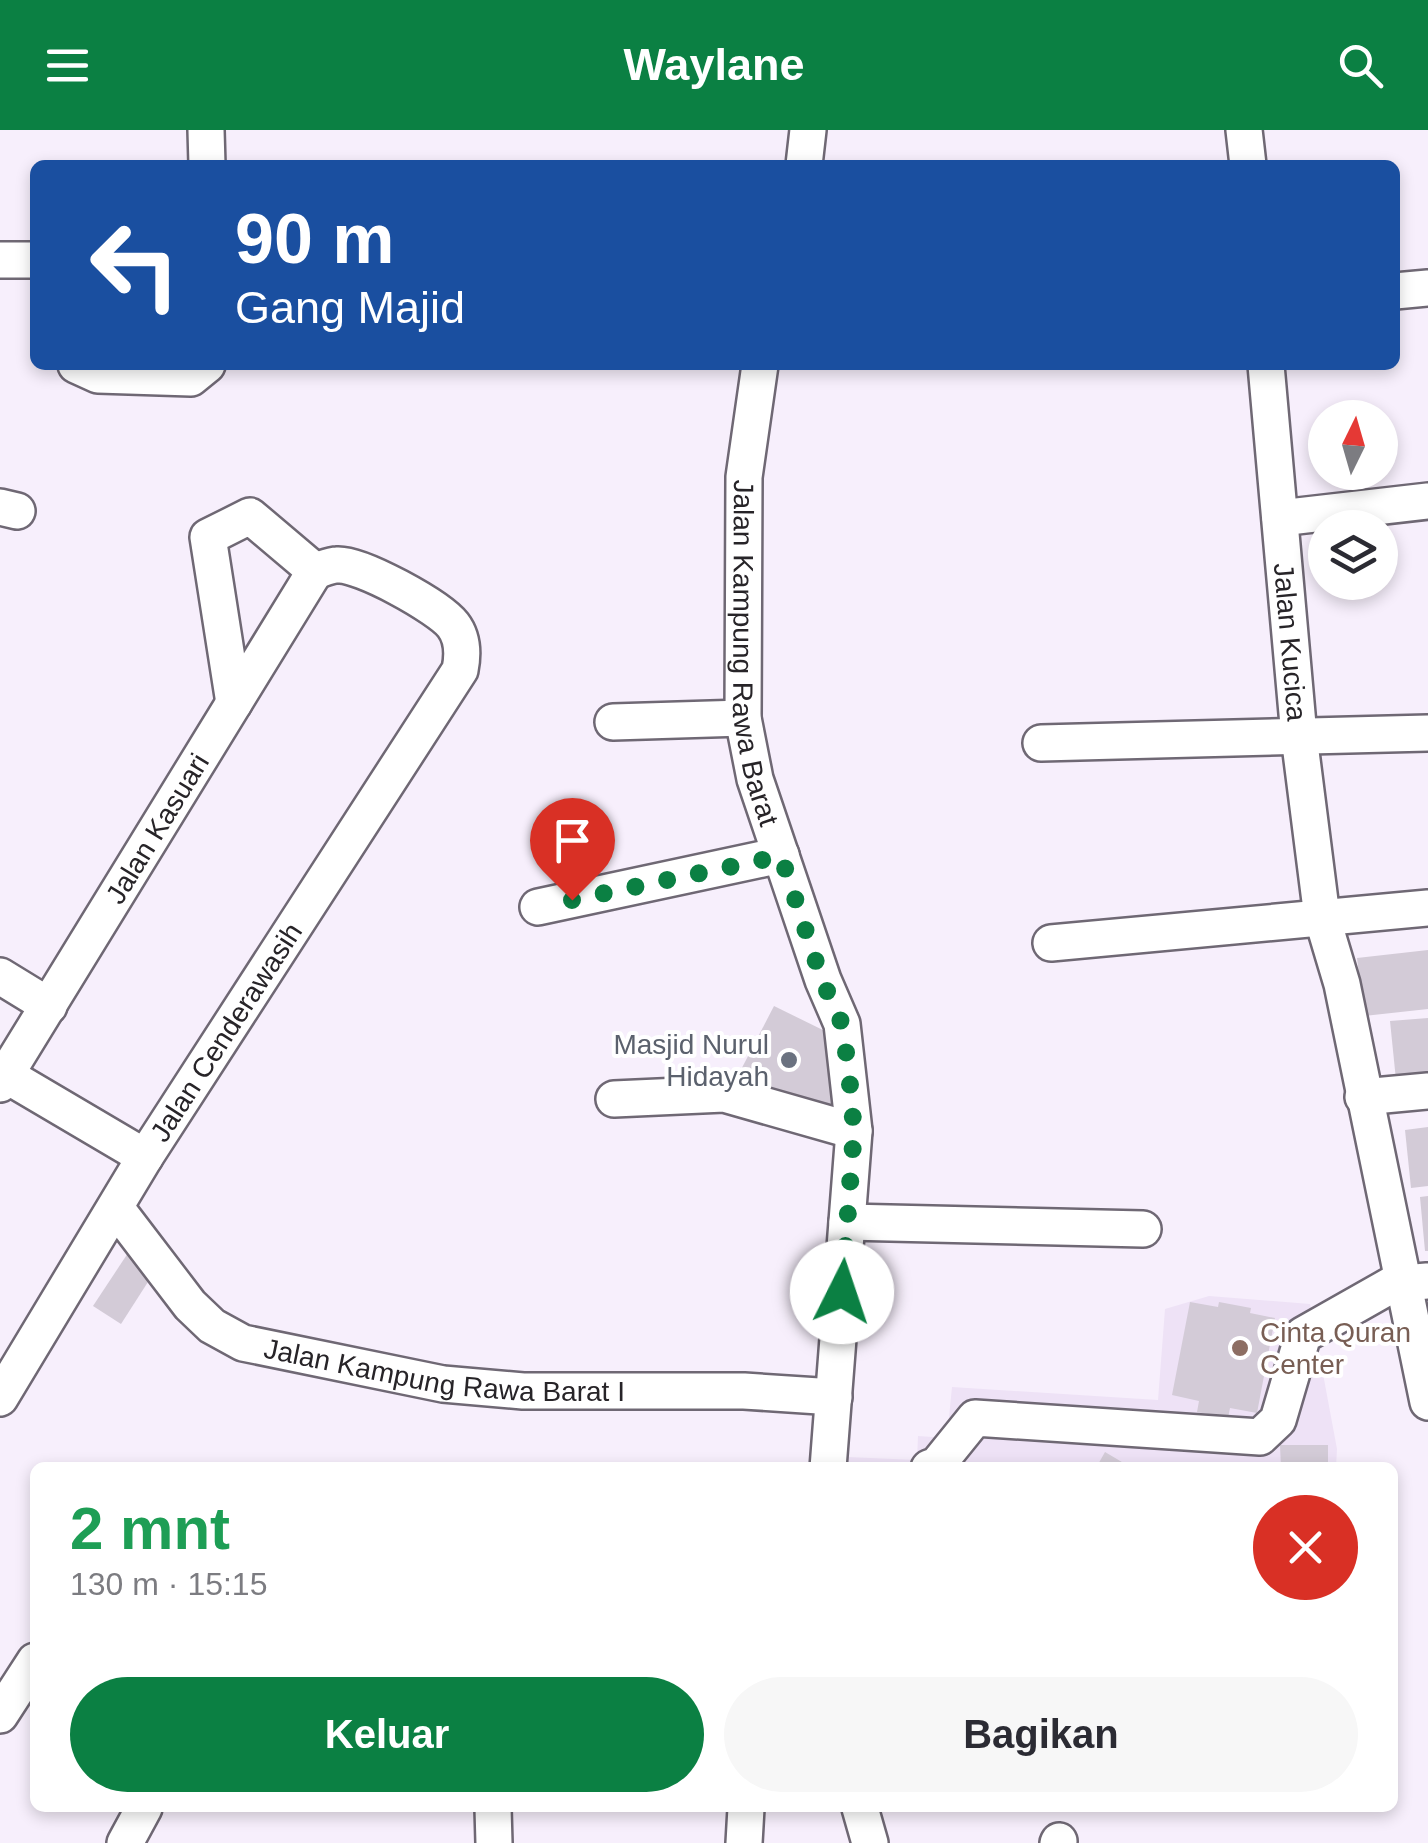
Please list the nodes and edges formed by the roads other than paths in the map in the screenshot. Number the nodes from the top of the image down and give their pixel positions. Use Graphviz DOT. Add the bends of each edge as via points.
graph roads {
  1 [pos="206,130"];
  2 [pos="808,130"];
  3 [pos="1244,130"];
  4 [pos="207,160"];
  5 [pos="805,160"];
  6 [pos="1247,160"];
  7 [pos="0,260"];
  8 [pos="30,260"];
  9 [pos="1428,288"];
  10 [pos="1400,291"];
  11 [pos="87,370"];
  12 [pos="201,370"];
  13 [pos="759,370"];
  14 [pos="1266,370"];
  15 [pos="1428,502"];
  16 [pos="1280,518"];
  17 [pos="315,571"];
  18 [pos="234,703"];
  19 [pos="744,718"];
  20 [pos="613,722"];
  21 [pos="1428,733"];
  22 [pos="1299,736"];
  23 [pos="1041,743"];
  24 [pos="781,856"];
  25 [pos="538,907"];
  26 [pos="1428,908"];
  27 [pos="1322,917"];
  28 [pos="1051,944"];
  29 [pos="23,989"];
  30 [pos="3,1079"];
  31 [pos="1428,1091"];
  32 [pos="1363,1097"];
  33 [pos="614,1099"];
  34 [pos="854,1131"];
  35 [pos="145,1157"];
  36 [pos="116,1208"];
  37 [pos="847,1222"];
  38 [pos="1143,1229"];
  39 [pos="1416,1282"];
  40 [pos="834,1396"];
  41 [pos="0,1398"];
  42 [pos="1428,1402"];
  43 [pos="828,1462"];
  44 [pos="938,1462"];
  45 [pos="23,1673"];
  46 [pos="0,1716"];
  47 [pos="492,1812"];
  48 [pos="746,1812"];
  49 [pos="861,1812"];
  50 [pos="494,1843"];
  51 [pos="744,1843"];
  52 [pos="870,1843"];
  1 -- 4 [label="street"];
  2 -- 5 [label="street"];
  3 -- 6 [label="street"];
  7 -- 8 [label="street"];
  9 -- 10 [label="street"];
  11 -- 12 [label="street" via="191,378"];
  13 -- 19 [label="street, Jalan Kampung Rawa Barat" via="744,477"];
  14 -- 16 [label="street, Jalan Kucica"];
  15 -- 16 [label="street"];
  16 -- 22 [label="street, Jalan Kucica"];
  17 -- 18 [label="street, Jalan Kasuari"];
  17 -- 18 [label="street" via="250,516 208,536"];
  17 -- 35 [label="street, Jalan Cenderawasih" via="339,564 379,576 428,605 454,625 463,652 460,670"];
  18 -- 29 [label="street, Jalan Kasuari"];
  19 -- 20 [label="street"];
  19 -- 24 [label="street, Jalan Kampung Rawa Barat"];
  21 -- 22 [label="street"];
  22 -- 23 [label="street"];
  22 -- 27 [label="street, Jalan Kucica"];
  24 -- 25 [label="street"];
  24 -- 34 [label="street, Jalan Kampung Rawa Barat" via="842,1024"];
  26 -- 27 [label="street"];
  27 -- 28 [label="street"];
  27 -- 32 [label="street, Jalan Kucica"];
  29 -- 30 [label="street, Jalan Kasuari"];
  30 -- 35 [label="street"];
  31 -- 32 [label="street"];
  32 -- 39 [label="street, Jalan Kucica"];
  33 -- 34 [label="street" via="724,1094"];
  34 -- 37 [label="street, Jalan Kampung Rawa Barat"];
  35 -- 36 [label="street, Jalan Cenderawasih"];
  36 -- 40 [label="street, Jalan Kampung Rawa Barat I" via="190,1306 243,1342 442,1384"];
  36 -- 41 [label="street, Jalan Cenderawasih"];
  37 -- 38 [label="street"];
  37 -- 40 [label="street, Jalan Kampung Rawa Barat"];
  39 -- 42 [label="street, Jalan Kucica"];
  39 -- 44 [label="street" via="1392,1284 1303,1334 1278,1420 1260,1437 974,1418"];
  40 -- 43 [label="street, Jalan Kampung Rawa Barat"];
  45 -- 46 [label="street"];
  47 -- 50 [label="street"];
  48 -- 51 [label="street"];
  49 -- 52 [label="street"];
}
